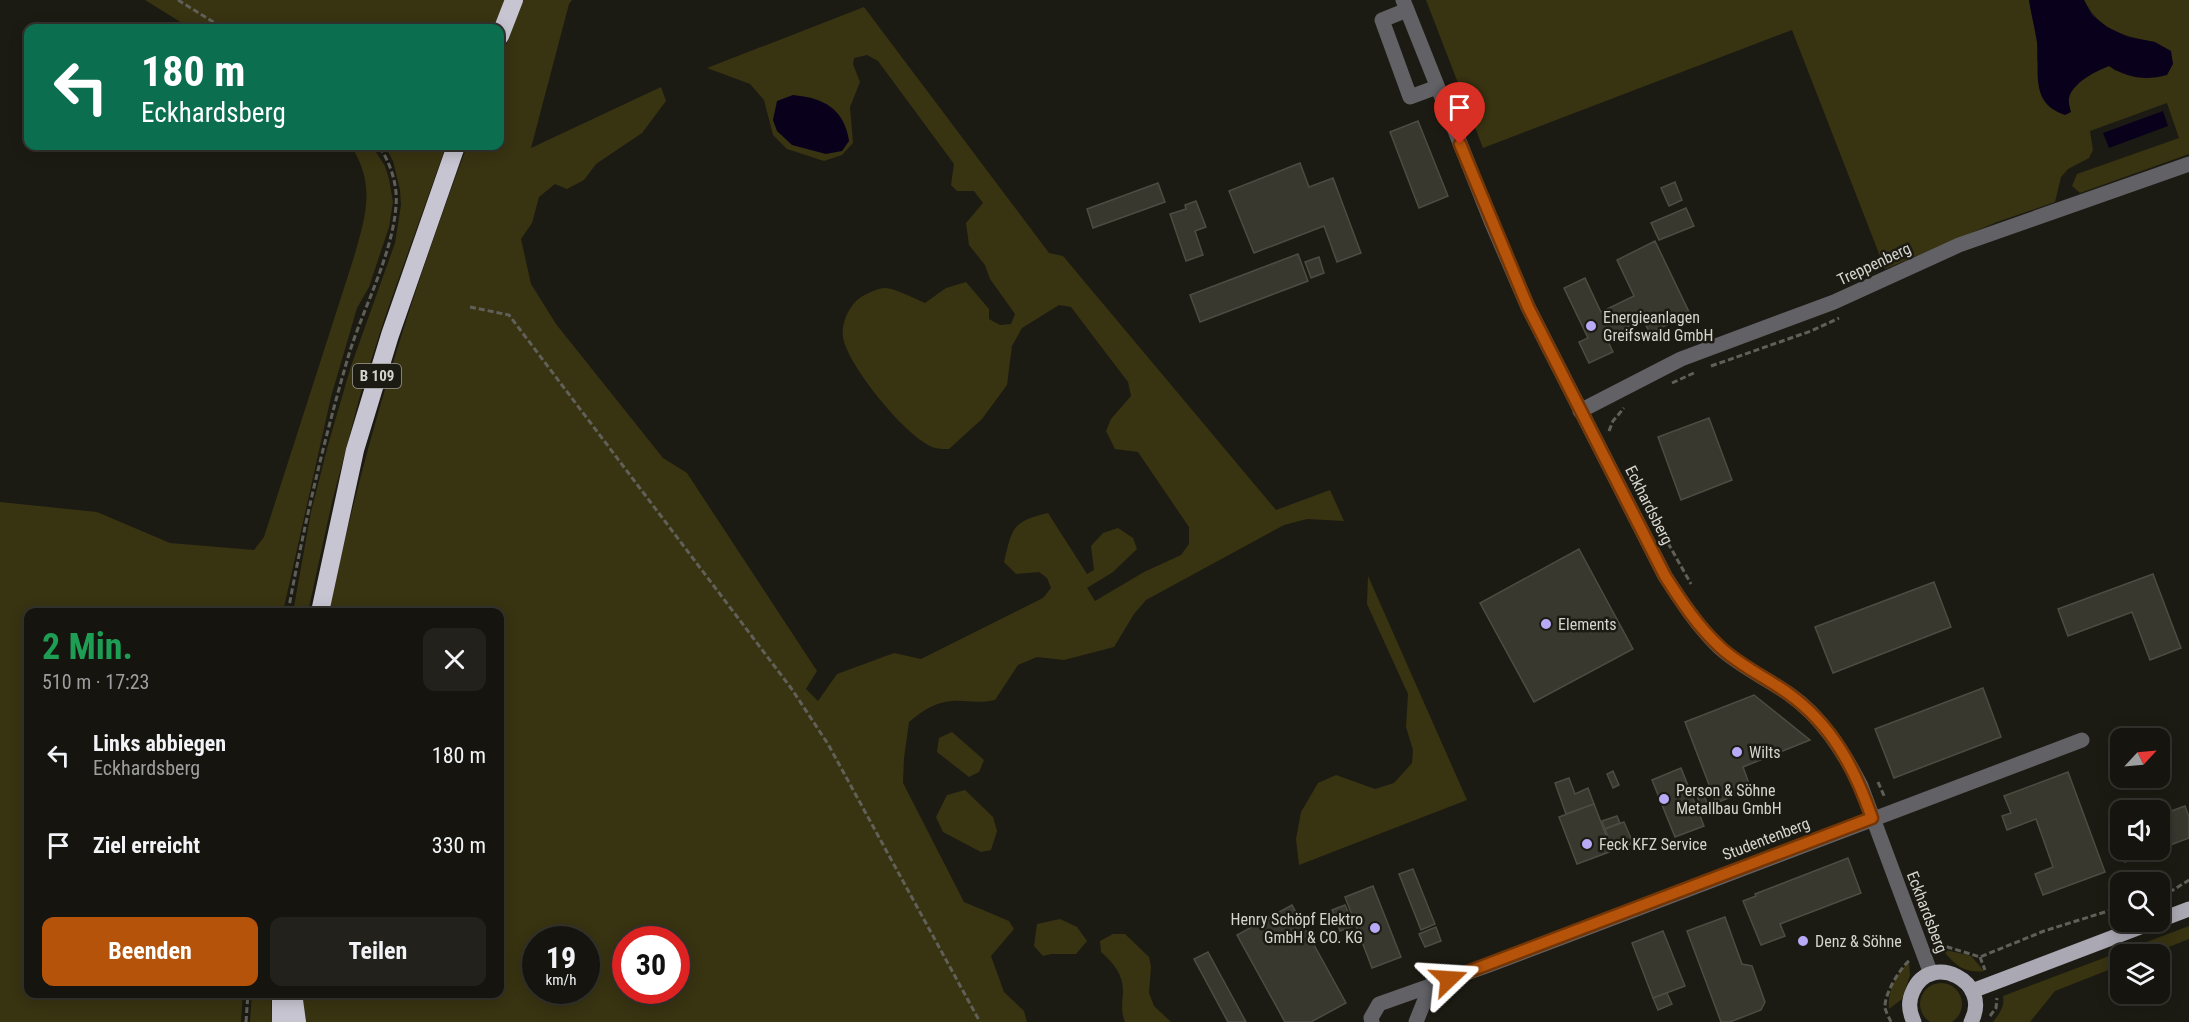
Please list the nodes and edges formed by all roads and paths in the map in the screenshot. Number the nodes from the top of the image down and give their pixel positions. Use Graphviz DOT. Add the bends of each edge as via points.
graph roads {
  1 [pos="178,0"];
  2 [pos="514,0"];
  3 [pos="1405,5"];
  4 [pos="217,24"];
  5 [pos="504,26"];
  6 [pos="1437,87"];
  7 [pos="382,150"];
  8 [pos="455,150"];
  9 [pos="2189,164"];
  10 [pos="470,307"];
  11 [pos="1841,318"];
  12 [pos="1708,367"];
  13 [pos="1698,371"];
  14 [pos="1667,385"];
  15 [pos="1594,404"];
  16 [pos="1629,404"];
  17 [pos="1580,411"];
  18 [pos="1610,431"];
  19 [pos="1613,440"];
  20 [pos="1665,538"];
  21 [pos="1695,592"];
  22 [pos="289,608"];
  23 [pos="321,608"];
  24 [pos="2082,740"];
  25 [pos="1875,776"];
  26 [pos="1890,811"];
  27 [pos="1872,818"];
  28 [pos="2189,880"];
  29 [pos="2170,891"];
  30 [pos="1924,909"];
  31 [pos="2189,909"];
  32 [pos="2110,910"];
  33 [pos="2170,916"];
  34 [pos="2127,932"];
  35 [pos="1908,961"];
  36 [pos="1931,974"];
  37 [pos="1430,987"];
  38 [pos="1972,991"];
  39 [pos="248,998"];
  40 [pos="281,998"];
  41 [pos="294,998"];
  42 [pos="1998,1001"];
  43 [pos="1987,1020"];
  44 [pos="1910,1021"];
  45 [pos="246,1022"];
  46 [pos="281,1022"];
  47 [pos="297,1022"];
  48 [pos="980,1022"];
  49 [pos="1372,1022"];
  50 [pos="1416,1022"];
  51 [pos="1891,1022"];
  52 [pos="1971,1022"];
  1 -- 4 [label="path"];
  2 -- 5 [label="highway"];
  3 -- 6 [label="street, Eckhardsberg"];
  3 -- 6 [label="street" via="1382,20 1410,97"];
  6 -- 17 [label="street, Eckhardsberg" via="1528,307"];
  7 -- 22 [label="path" via="394,179 392,234 350,352 325,440"];
  8 -- 23 [label="highway, B 109" via="390,335 355,450"];
  9 -- 15 [label="street, Treppenberg" via="1959,245 1834,302 1681,359"];
  10 -- 48 [label="path" via="509,315 791,688 828,744"];
  11 -- 12 [label="path"];
  13 -- 14 [label="path"];
  15 -- 17 [label="street, Treppenberg"];
  15 -- 18 [label="path"];
  16 -- 18 [label="path" via="1613,421"];
  17 -- 27 [label="street, Eckhardsberg" via="1682,603 1720,648 1788,693 1831,734 1861,786"];
  18 -- 19 [label="path"];
  20 -- 21 [label="path"];
  24 -- 26 [label="street, Studentenberg"];
  25 -- 26 [label="path"];
  26 -- 27 [label="street, Studentenberg"];
  27 -- 36 [label="street, Eckhardsberg"];
  27 -- 37 [label="street, Studentenberg"];
  28 -- 29 [label="path"];
  30 -- 32 [label="path" via="1944,946 1980,957"];
  31 -- 33 [label="main road"];
  34 -- 38 [label="main road"];
  35 -- 51 [label="path" via="1896,976 1885,1007"];
  36 -- 38 [label="main road" via="1959,976"];
  36 -- 44 [label="main road" via="1914,987"];
  37 -- 49 [label="street, Studentenberg" via="1380,1004"];
  37 -- 50 [label="street"];
  38 -- 52 [label="main road" via="1975,1010"];
  39 -- 45 [label="path"];
  40 -- 46 [label="highway"];
  41 -- 47 [label="highway"];
  42 -- 43 [label="path"];
}
